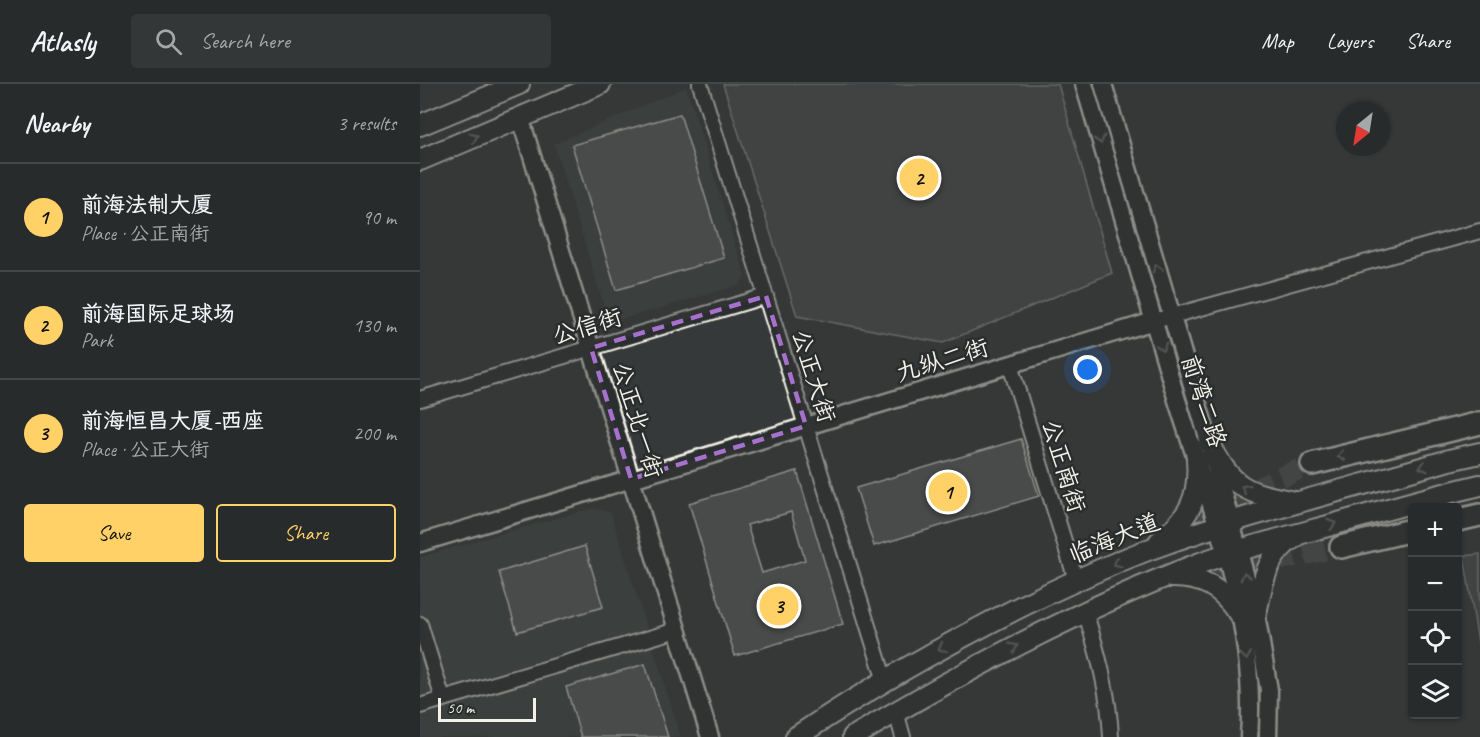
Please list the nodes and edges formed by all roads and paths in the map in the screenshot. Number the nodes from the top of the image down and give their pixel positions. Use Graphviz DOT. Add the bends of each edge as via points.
graph roads {
  1 [pos="519,84"];
  2 [pos="600,84"];
  3 [pos="700,84"];
  4 [pos="1084,84"];
  5 [pos="1103,84"];
  6 [pos="520,117"];
  7 [pos="420,125"];
  8 [pos="420,160"];
  9 [pos="1480,231"];
  10 [pos="766,296"];
  11 [pos="1172,316"];
  12 [pos="1154,321"];
  13 [pos="591,348"];
  14 [pos="1010,365"];
  15 [pos="420,399"];
  16 [pos="1480,423"];
  17 [pos="806,426"];
  18 [pos="1209,442"];
  19 [pos="1480,453"];
  20 [pos="1197,460"];
  21 [pos="1312,464"];
  22 [pos="631,479"];
  23 [pos="1480,485"];
  24 [pos="1301,503"];
  25 [pos="1480,515"];
  26 [pos="1462,519"];
  27 [pos="1225,524"];
  28 [pos="1408,531"];
  29 [pos="1303,533"];
  30 [pos="420,543"];
  31 [pos="1341,547"];
  32 [pos="1151,548"];
  33 [pos="1231,553"];
  34 [pos="1164,578"];
  35 [pos="1076,580"];
  36 [pos="1085,611"];
  37 [pos="1248,614"];
  38 [pos="420,624"];
  39 [pos="677,630"];
  40 [pos="885,681"];
  41 [pos="443,699"];
  42 [pos="420,706"];
  43 [pos="896,712"];
  44 [pos="710,737"];
  45 [pos="796,737"];
  46 [pos="853,737"];
  47 [pos="903,737"];
  48 [pos="1111,737"];
  49 [pos="1249,737"];
  50 [pos="1268,737"];
  1 -- 7 [label="main road"];
  2 -- 6 [label="main road"];
  3 -- 10 [label="street, 公正大街"];
  4 -- 12 [label="street, 前湾二路, one-way"];
  11 -- 5 [label="street, 前湾二路, one-way"];
  8 -- 6 [label="main road, one-way"];
  6 -- 13 [label="street, 公正北一街"];
  9 -- 11 [label="street, 九纵二街"];
  10 -- 13 [label="street, 公信街"];
  10 -- 17 [label="street, 公正大街"];
  11 -- 12 [label="street, 九纵二街"];
  11 -- 18 [label="street, 前湾二路"];
  12 -- 14 [label="street, 九纵二街"];
  12 -- 20 [label="street, 前湾二路, one-way"];
  13 -- 15 [label="street, 公信街"];
  13 -- 22 [label="street, 公正北一街"];
  14 -- 17 [label="street, 九纵二街"];
  14 -- 35 [label="street, 公正南街"];
  16 -- 21 [label="main road, one-way"];
  17 -- 22 [label="street, 九纵二街"];
  17 -- 40 [label="street, 公正大街"];
  24 -- 18 [label="main road, one-way" via="1245,489 1226,473"];
  18 -- 27 [label="street, 前湾二路"];
  19 -- 24 [label="main road, 临海大道, one-way"];
  20 -- 27 [label="street, 前湾二路"];
  20 -- 32 [label="main road" via="1197,488 1186,515"];
  22 -- 30 [label="street, 九纵二街"];
  22 -- 39 [label="street, 公正北一街"];
  29 -- 23 [label="main road, one-way"];
  24 -- 27 [label="main road, 临海大道"];
  25 -- 26 [label="main road"];
  27 -- 32 [label="main road, 临海大道"];
  27 -- 33 [label="street, 前湾二路"];
  28 -- 31 [label="main road"];
  29 -- 33 [label="main road"];
  29 -- 37 [label="main road" via="1289,541 1269,563"];
  32 -- 35 [label="main road, 临海大道, one-way"];
  33 -- 34 [label="main road"];
  33 -- 37 [label="street, 前湾二路"];
  34 -- 36 [label="main road"];
  34 -- 37 [label="main road" via="1188,578 1213,585"];
  35 -- 40 [label="main road, 临海大道, one-way" via="962,636"];
  43 -- 36 [label="main road, one-way"];
  36 -- 48 [label="street" via="1101,663"];
  37 -- 49 [label="street, 前湾二路, one-way"];
  37 -- 50 [label="street, 前湾二路" via="1266,665"];
  38 -- 41 [label="street"];
  39 -- 41 [label="street"];
  39 -- 44 [label="street, 公正北一街"];
  40 -- 45 [label="main road, 临海大道"];
  41 -- 42 [label="street"];
  43 -- 46 [label="main road"];
  43 -- 47 [label="street"];
}
